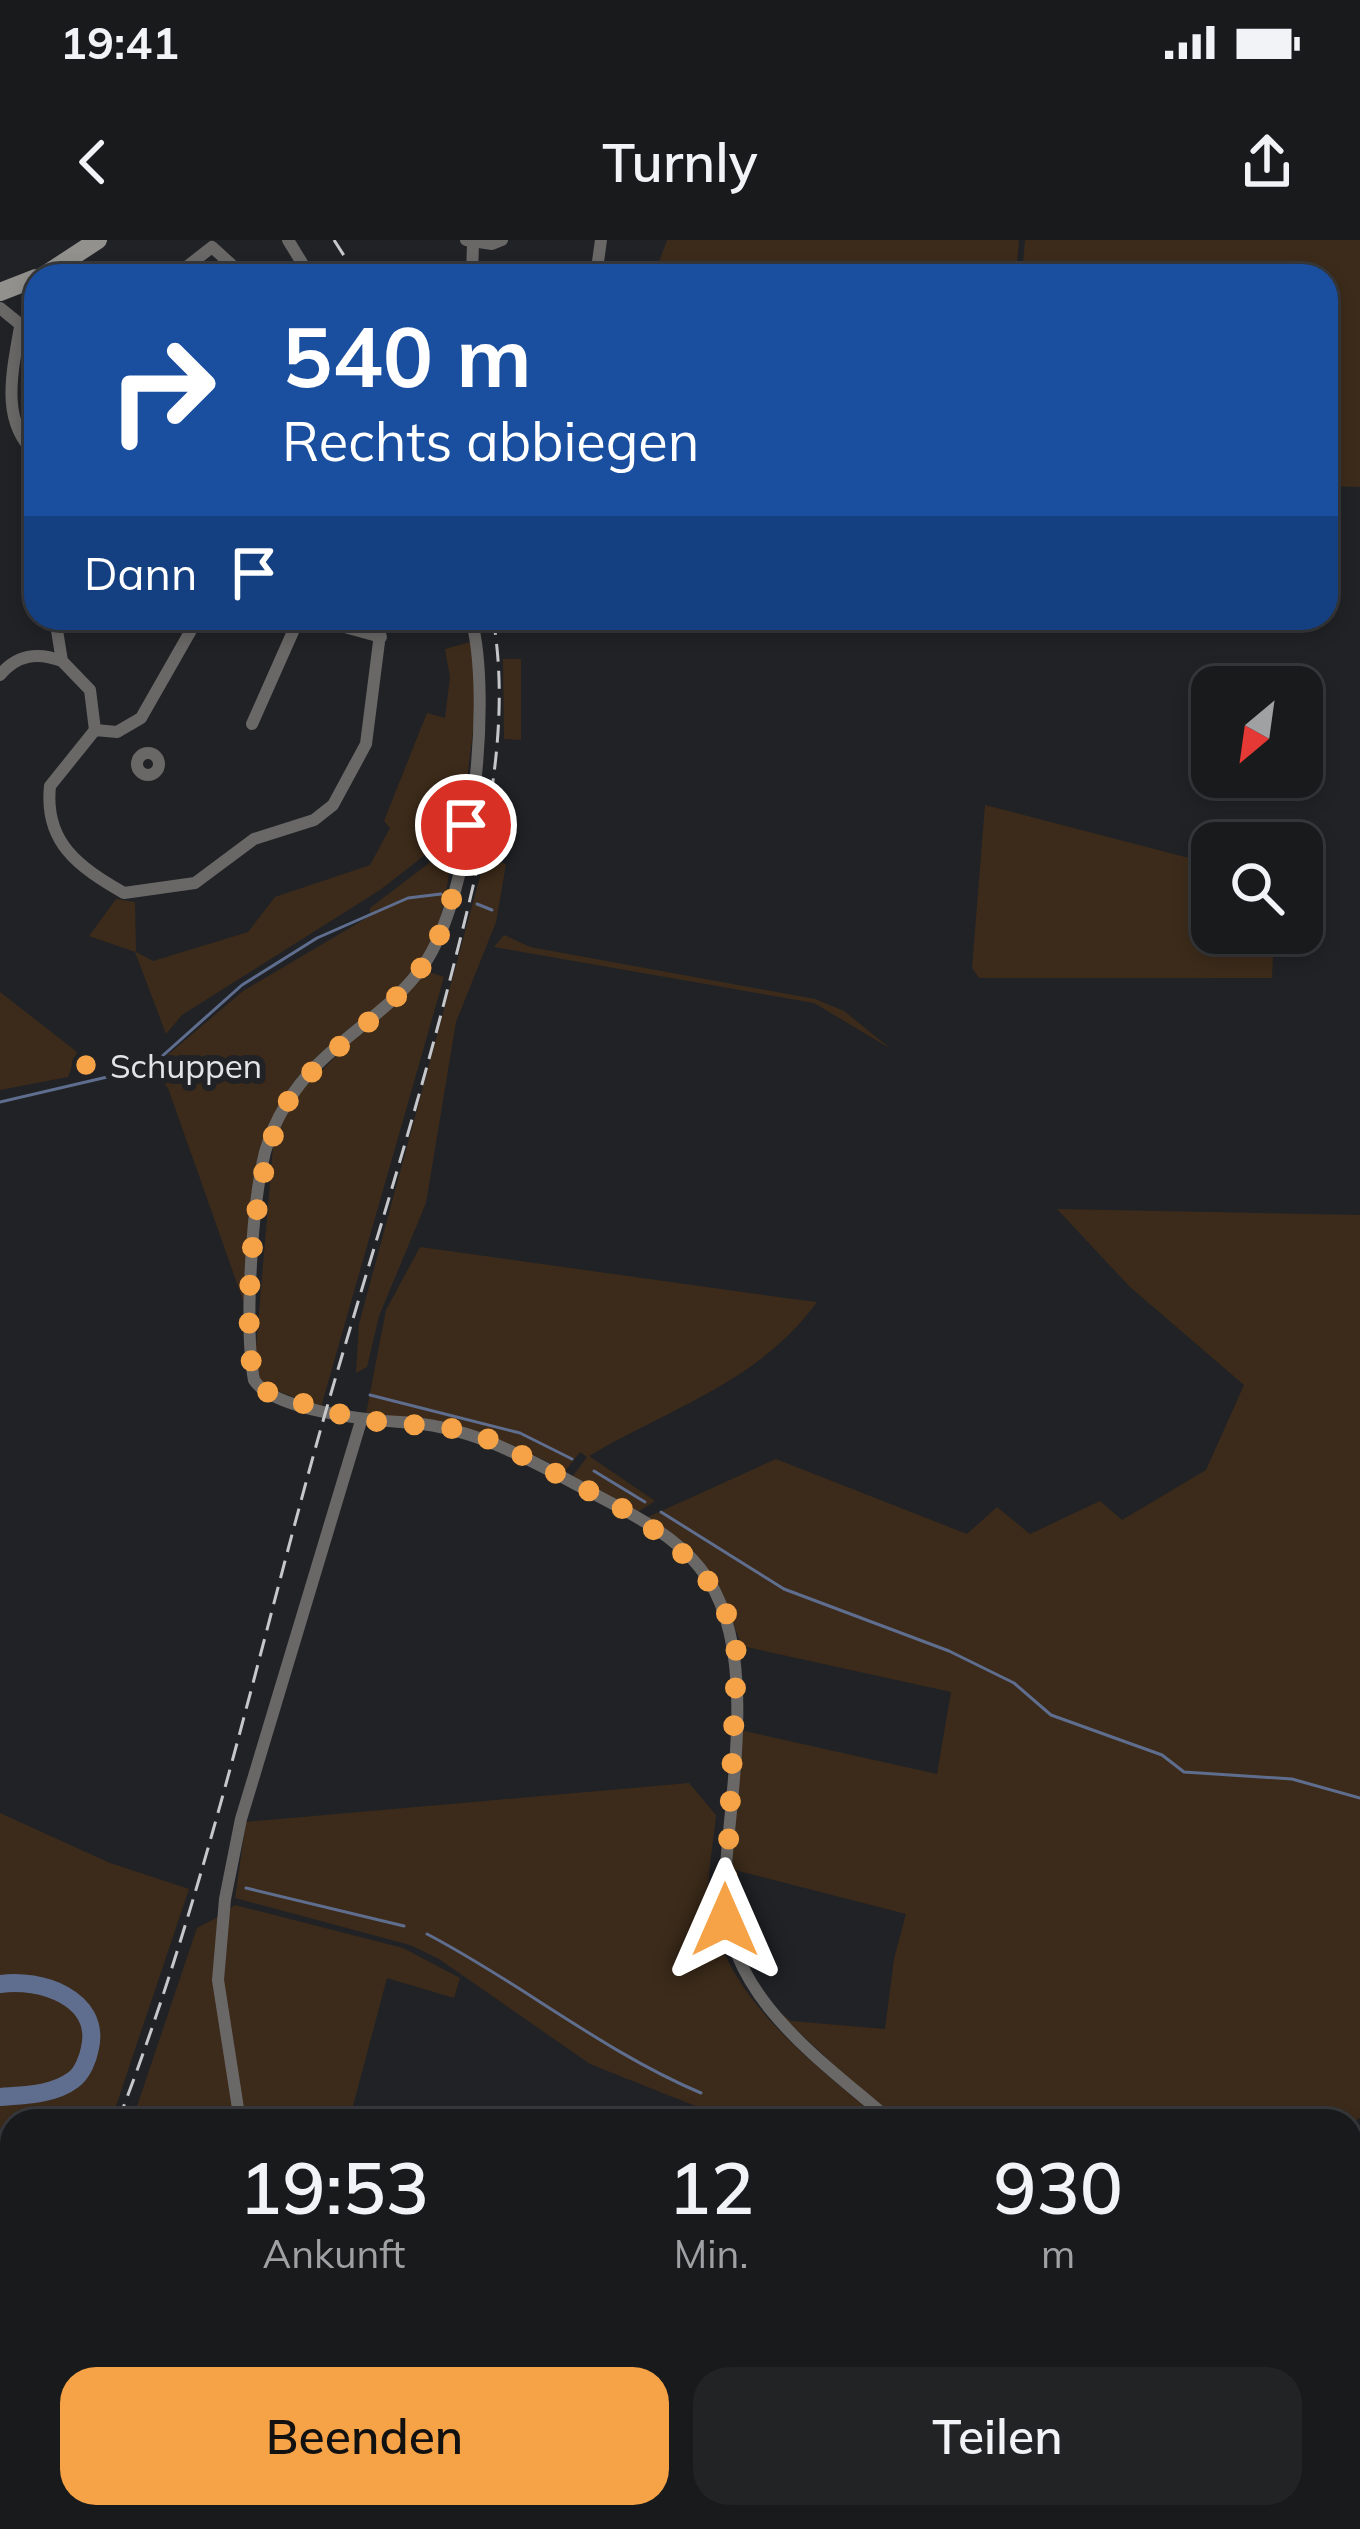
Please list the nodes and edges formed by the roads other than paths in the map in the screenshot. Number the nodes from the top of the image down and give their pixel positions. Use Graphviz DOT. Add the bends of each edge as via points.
graph roads {
  1 [pos="98,240"];
  2 [pos="502,240"];
  3 [pos="470,242"];
  4 [pos="60,264"];
  5 [pos="188,264"];
  6 [pos="233,264"];
  7 [pos="0,308"];
  8 [pos="20,327"];
  9 [pos="24,330"];
  10 [pos="24,441"];
  11 [pos="57,630"];
  12 [pos="191,630"];
  13 [pos="294,630"];
  14 [pos="356,630"];
  15 [pos="381,630"];
  16 [pos="474,630"];
  17 [pos="381,637"];
  18 [pos="62,661"];
  19 [pos="0,675"];
  20 [pos="252,724"];
  21 [pos="131,728"];
  22 [pos="101,730"];
  23 [pos="143,754"];
  24 [pos="361,1420"];
  25 [pos="238,2109"];
  26 [pos="877,2109"];
  1 -- 4 [label="street"];
  2 -- 3 [label="street"];
  5 -- 6 [label="street" via="205,249 220,250"];
  7 -- 8 [label="street"];
  8 -- 9 [label="street"];
  8 -- 10 [label="street" via="8,411"];
  11 -- 18 [label="street"];
  12 -- 21 [label="street"];
  13 -- 20 [label="street"];
  14 -- 17 [label="street"];
  15 -- 17 [label="street"];
  16 -- 24 [label="street" via="482,695 447,910 422,968 314,1067 289,1098 265,1153 249,1343 254,1380 270,1394"];
  17 -- 22 [label="street" via="366,744 344,793 314,820 254,839 195,883 124,893 53,836 50,787"];
  18 -- 19 [label="street" via="25,657"];
  18 -- 22 [label="street" via="86,681"];
  21 -- 22 [label="street"];
  21 -- 23 [label="street"];
  24 -- 25 [label="street" via="241,1819 225,1899 218,1980"];
  24 -- 26 [label="street" via="495,1441 638,1517 699,1567 725,1608 737,1654 725,1851 730,1939 766,2007"];
}
